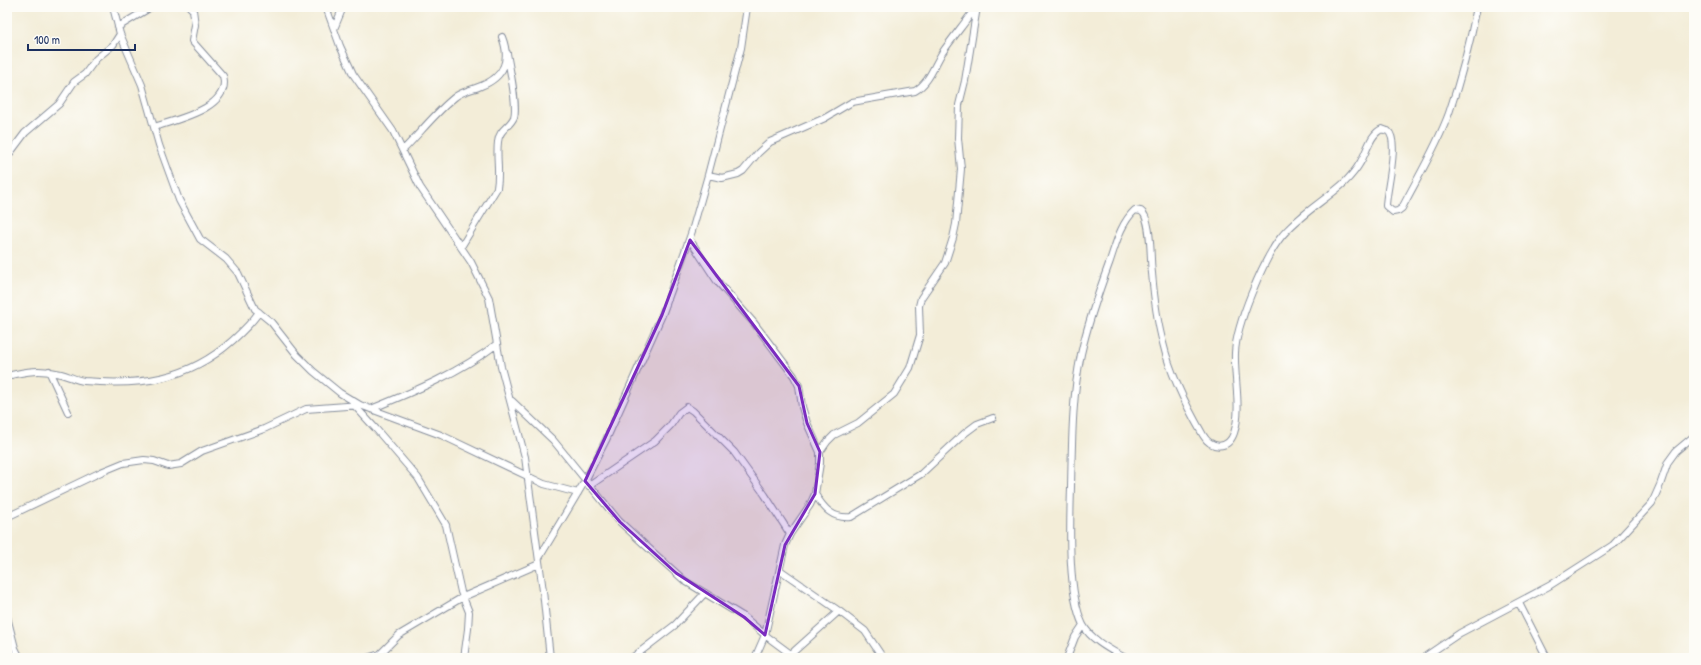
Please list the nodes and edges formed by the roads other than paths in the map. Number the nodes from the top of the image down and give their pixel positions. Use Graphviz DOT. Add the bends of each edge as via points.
graph roads {
  1 [pos="113,7"];
  2 [pos="151,7"];
  3 [pos="190,7"];
  4 [pos="326,7"];
  5 [pos="343,7"];
  6 [pos="747,7"];
  7 [pos="977,7"];
  8 [pos="1477,7"];
  9 [pos="118,27"];
  10 [pos="334,29"];
  11 [pos="120,34"];
  12 [pos="502,37"];
  13 [pos="507,53"];
  14 [pos="154,127"];
  15 [pos="403,150"];
  16 [pos="7,157"];
  17 [pos="708,175"];
  18 [pos="690,240"];
  19 [pos="461,247"];
  20 [pos="259,312"];
  21 [pos="497,344"];
  22 [pos="49,371"];
  23 [pos="7,376"];
  24 [pos="510,399"];
  25 [pos="357,405"];
  26 [pos="371,409"];
  27 [pos="68,412"];
  28 [pos="993,418"];
  29 [pos="1694,436"];
  30 [pos="820,452"];
  31 [pos="528,478"];
  32 [pos="587,483"];
  33 [pos="578,493"];
  34 [pos="815,494"];
  35 [pos="7,517"];
  36 [pos="790,534"];
  37 [pos="539,561"];
  38 [pos="780,570"];
  39 [pos="705,593"];
  40 [pos="463,597"];
  41 [pos="1519,603"];
  42 [pos="840,611"];
  43 [pos="7,616"];
  44 [pos="1083,625"];
  45 [pos="765,635"];
  46 [pos="16,651"];
  47 [pos="794,656"];
  48 [pos="13,658"];
  49 [pos="20,658"];
  50 [pos="367,658"];
  51 [pos="464,658"];
  52 [pos="550,658"];
  53 [pos="632,658"];
  54 [pos="755,658"];
  55 [pos="883,658"];
  56 [pos="1067,658"];
  57 [pos="1126,658"];
  58 [pos="1423,658"];
  59 [pos="1547,658"];
  1 -- 9 [label="street"];
  2 -- 9 [label="street"];
  3 -- 14 [label="street" via="193,10 195,25 192,40 223,76 223,91 220,97 200,111"];
  4 -- 10 [label="street"];
  5 -- 10 [label="street"];
  6 -- 17 [label="street" via="741,48"];
  7 -- 17 [label="street" via="920,88 852,102 825,118 770,142 738,174 722,178"];
  7 -- 30 [label="street" via="959,105 961,173 954,238 945,263 921,298 920,334 910,368 894,394 858,423 834,435"];
  8 -- 44 [label="street" via="1449,114 1402,208 1393,212 1386,206 1392,146 1391,135 1382,129 1375,132 1359,165 1345,182 1294,224 1270,252 1248,302 1234,351 1237,424 1228,443 1221,446 1214,445 1204,437 1188,408 1163,344 1153,290 1146,218 1141,211 1135,210 1128,216 1110,259 1087,328 1076,380 1070,546 1074,591"];
  9 -- 11 [label="street"];
  10 -- 15 [label="street" via="353,74"];
  11 -- 14 [label="street" via="142,85"];
  11 -- 16 [label="street" via="113,45 74,82 59,104 26,133"];
  12 -- 13 [label="street"];
  13 -- 15 [label="street" via="498,76 481,86 458,94"];
  13 -- 19 [label="street" via="515,114 513,120 499,134 497,188"];
  14 -- 20 [label="street" via="179,200 192,226 200,239 226,259 241,276 251,303"];
  15 -- 19 [label="street" via="428,200"];
  17 -- 18 [label="street"];
  18 -- 30 [label="street" via="717,281 794,376 799,386 807,423"];
  18 -- 32 [label="street" via="662,315"];
  19 -- 21 [label="street" via="490,298"];
  20 -- 22 [label="street" via="249,326 222,349 189,370 165,377 134,382 83,381"];
  20 -- 25 [label="street" via="271,322 313,371"];
  21 -- 24 [label="street"];
  21 -- 26 [label="street" via="447,376"];
  22 -- 23 [label="street" via="30,371"];
  22 -- 27 [label="street"];
  24 -- 31 [label="street"];
  24 -- 32 [label="street" via="553,440"];
  25 -- 26 [label="street"];
  25 -- 35 [label="street" via="306,409 259,431 202,451 181,464 168,466 144,460 124,463"];
  25 -- 40 [label="street" via="418,478 444,520"];
  26 -- 31 [label="street" via="461,443"];
  28 -- 34 [label="street" via="977,424 921,474 852,517 835,516 827,511"];
  29 -- 41 [label="street" via="1676,451 1668,462 1652,503 1625,534 1602,553"];
  30 -- 34 [label="street"];
  31 -- 33 [label="street"];
  31 -- 37 [label="street"];
  32 -- 33 [label="street"];
  32 -- 36 [label="street" via="654,441 687,407 734,452"];
  32 -- 39 [label="street" via="619,520 676,574"];
  33 -- 37 [label="street"];
  34 -- 36 [label="street" via="805,514"];
  36 -- 38 [label="street"];
  37 -- 40 [label="street"];
  37 -- 52 [label="street"];
  38 -- 42 [label="street"];
  38 -- 45 [label="street"];
  39 -- 45 [label="street" via="744,617"];
  39 -- 53 [label="street" via="675,625"];
  40 -- 50 [label="street" via="399,635 380,654"];
  40 -- 51 [label="street" via="469,618"];
  41 -- 58 [label="street" via="1460,634"];
  41 -- 59 [label="street"];
  42 -- 47 [label="street"];
  42 -- 55 [label="street" via="865,631"];
  43 -- 46 [label="street"];
  44 -- 56 [label="street" via="1074,637"];
  44 -- 57 [label="street" via="1108,649"];
  45 -- 47 [label="street"];
  45 -- 54 [label="street"];
  46 -- 48 [label="street"];
  46 -- 49 [label="street"];
}
